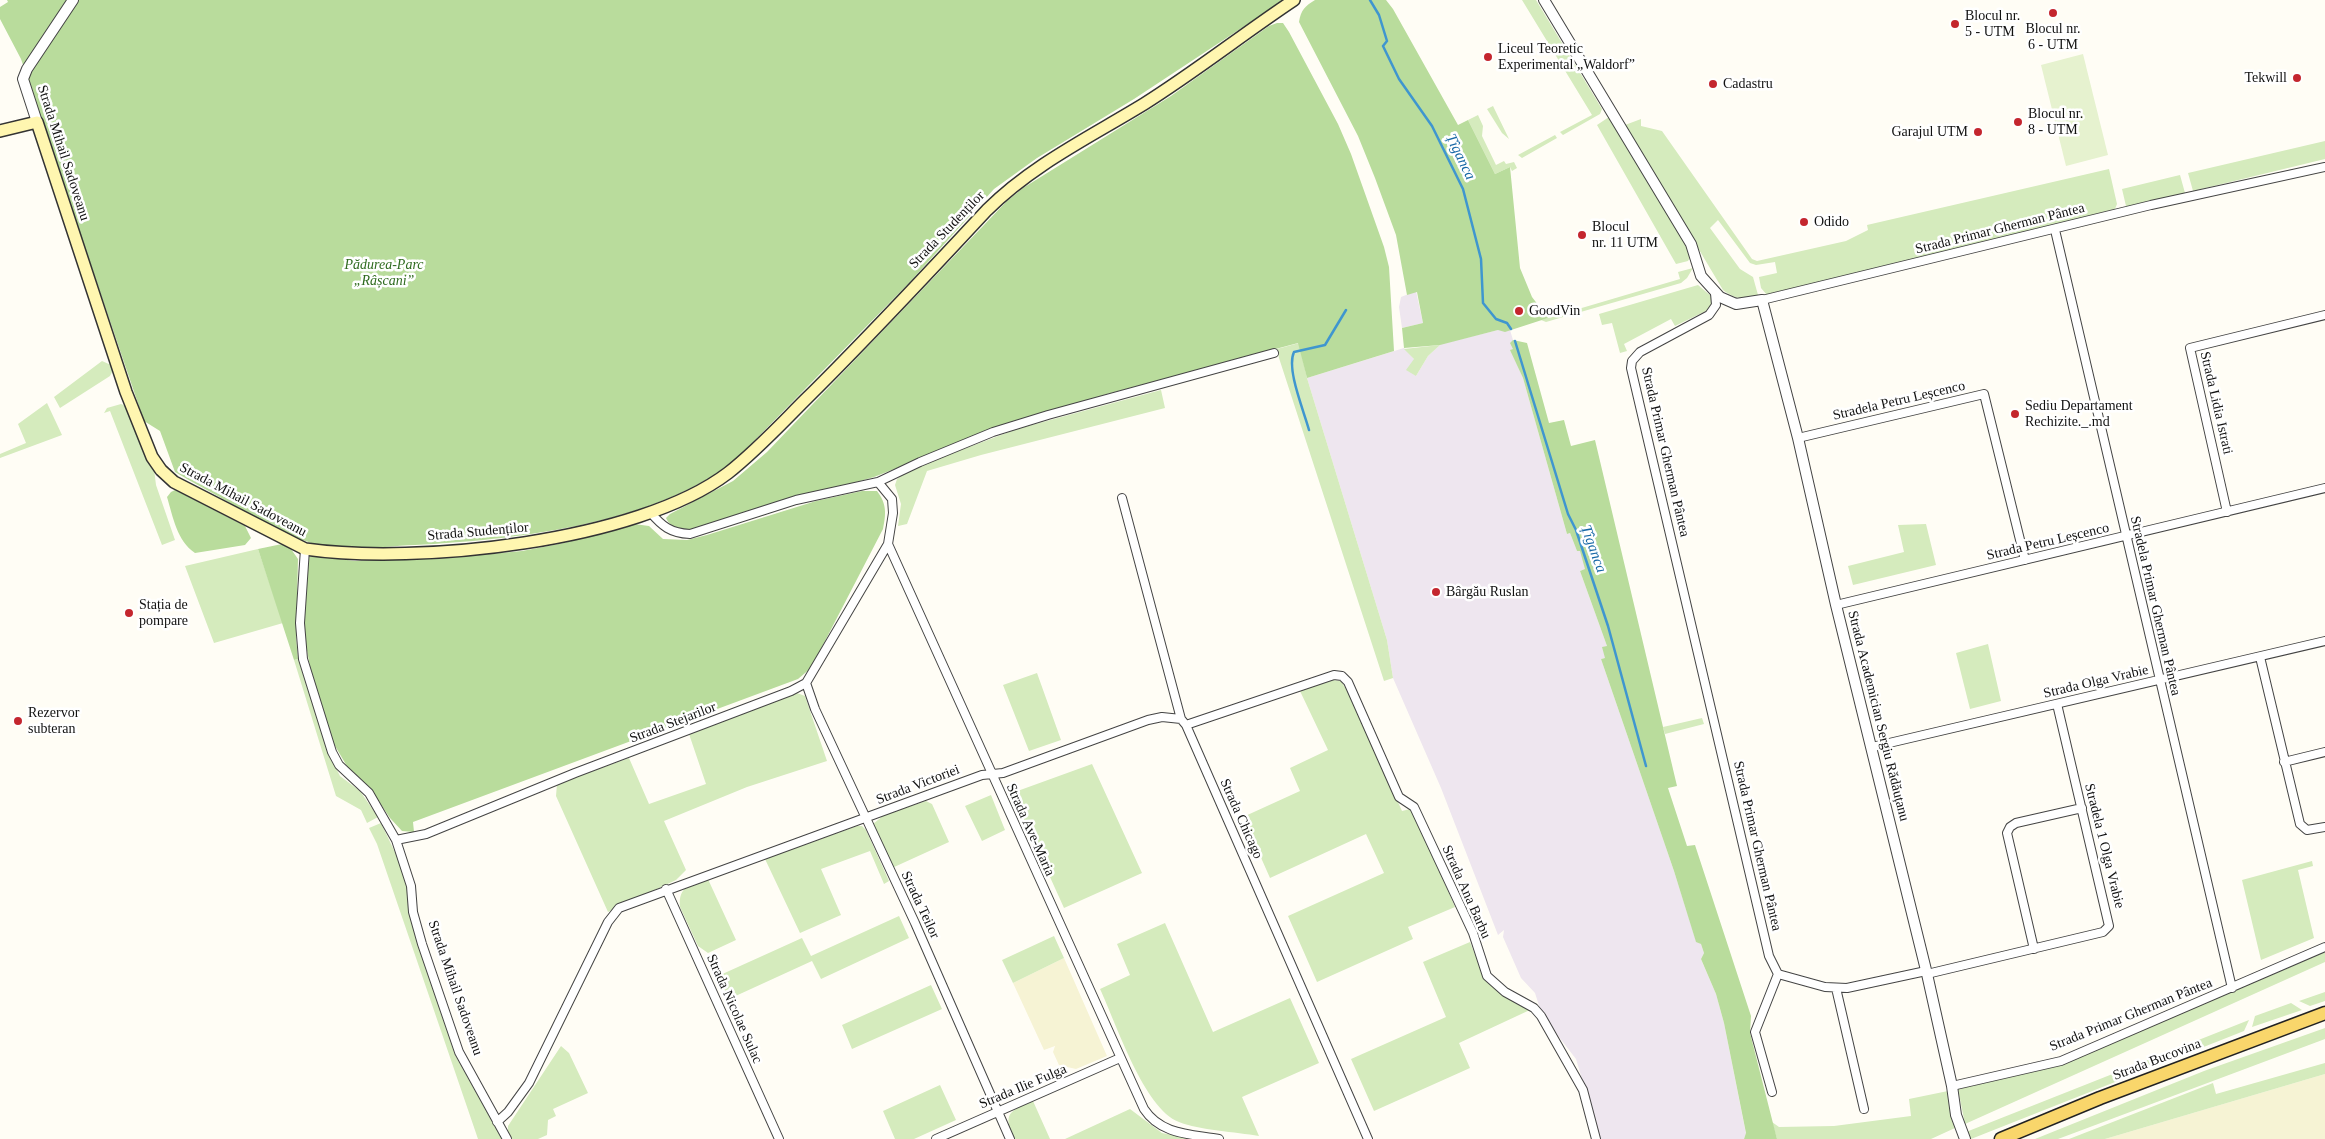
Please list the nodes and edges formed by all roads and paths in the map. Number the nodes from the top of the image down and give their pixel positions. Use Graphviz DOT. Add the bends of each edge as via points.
graph roads {
  1 [pos="73,0"];
  2 [pos="1294,0"];
  3 [pos="1544,0"];
  4 [pos="36,122"];
  5 [pos="0,131"];
  6 [pos="2325,167"];
  7 [pos="2055,230"];
  8 [pos="1715,293"];
  9 [pos="1762,300"];
  10 [pos="2325,315"];
  11 [pos="1274,353"];
  12 [pos="1798,438"];
  13 [pos="878,482"];
  14 [pos="2325,488"];
  15 [pos="1122,498"];
  16 [pos="650,512"];
  17 [pos="2227,512"];
  18 [pos="2126,536"];
  19 [pos="888,544"];
  20 [pos="305,549"];
  21 [pos="2025,560"];
  22 [pos="1836,605"];
  23 [pos="2325,641"];
  24 [pos="2260,656"];
  25 [pos="1334,675"];
  26 [pos="2160,680"];
  27 [pos="806,683"];
  28 [pos="2057,704"];
  29 [pos="1183,722"];
  30 [pos="1872,746"];
  31 [pos="2325,752"];
  32 [pos="2284,762"];
  33 [pos="991,775"];
  34 [pos="2082,808"];
  35 [pos="865,818"];
  36 [pos="2325,826"];
  37 [pos="396,840"];
  38 [pos="666,889"];
  39 [pos="2325,947"];
  40 [pos="2034,949"];
  41 [pos="1926,973"];
  42 [pos="1778,974"];
  43 [pos="1836,988"];
  44 [pos="2232,988"];
  45 [pos="2325,1013"];
  46 [pos="1120,1058"];
  47 [pos="1952,1086"];
  48 [pos="1772,1092"];
  49 [pos="1864,1109"];
  50 [pos="998,1111"];
  51 [pos="497,1122"];
  52 [pos="507,1139"];
  53 [pos="779,1139"];
  54 [pos="936,1139"];
  55 [pos="1010,1139"];
  56 [pos="1219,1139"];
  57 [pos="1368,1139"];
  58 [pos="1596,1139"];
  59 [pos="1965,1139"];
  60 [pos="2001,1139"];
  1 -- 4 [label="street, Strada Mihail Sadoveanu" via="23,79"];
  2 -- 16 [label="main road, Strada Studenților" via="1161,93 1013,185 756,448 700,491"];
  3 -- 8 [label="street" via="1691,244 1701,276"];
  4 -- 5 [label="main road"];
  4 -- 20 [label="main road, Strada Mihail Sadoveanu" via="113,357 152,457 161,470 183,488"];
  6 -- 7 [label="street, Strada Primar Gherman Pântea" via="2151,205"];
  7 -- 9 [label="street, Strada Primar Gherman Pântea"];
  7 -- 18 [label="street, Stradela Primar Gherman Pântea"];
  8 -- 9 [label="street, Strada Primar Gherman Pântea" via="1736,304"];
  8 -- 42 [label="street, Strada Primar Gherman Pântea" via="1716,305 1709,315 1640,352 1632,361 1631,368 1769,956"];
  9 -- 12 [label="street, Strada Academician Sergiu Rădăuțanu"];
  10 -- 17 [label="street, Strada Lidia Istrati" via="2190,348"];
  11 -- 13 [label="street" via="1048,414 993,432"];
  12 -- 21 [label="street, Stradela Petru Leșcenco" via="1984,394"];
  12 -- 22 [label="street, Strada Academician Sergiu Rădăuțanu"];
  13 -- 16 [label="street" via="796,500 690,534 675,533 663,527"];
  13 -- 19 [label="street" via="892,499"];
  14 -- 17 [label="street, Strada Petru Leșcenco"];
  15 -- 29 [label="street, Strada Chicago"];
  16 -- 20 [label="main road, Strada Studenților" via="533,542 484,548 378,554"];
  17 -- 18 [label="street, Strada Petru Leșcenco"];
  18 -- 21 [label="street, Strada Petru Leșcenco"];
  18 -- 26 [label="street, Stradela Primar Gherman Pântea"];
  19 -- 27 [label="street"];
  19 -- 33 [label="street, Strada Ave-Maria"];
  20 -- 37 [label="street, Strada Mihail Sadoveanu" via="300,623 306,672 332,752 339,765 369,794"];
  21 -- 22 [label="street, Strada Petru Leșcenco"];
  22 -- 30 [label="street, Strada Academician Sergiu Rădăuțanu"];
  23 -- 24 [label="street, Strada Olga Vrabie"];
  24 -- 26 [label="street, Strada Olga Vrabie"];
  24 -- 32 [label="street"];
  25 -- 29 [label="street, Strada Victoriei"];
  25 -- 58 [label="street, Strada Ana Barbu" via="1342,676 1348,682 1399,797 1414,807 1473,933 1487,976 1541,1016 1583,1090"];
  26 -- 28 [label="street, Strada Olga Vrabie"];
  26 -- 44 [label="street, Stradela Primar Gherman Pântea"];
  27 -- 35 [label="street, Strada Teilor"];
  27 -- 37 [label="street, Strada Stejarilor" via="426,834"];
  28 -- 30 [label="street, Strada Olga Vrabie"];
  28 -- 34 [label="street, Stradela 1 Olga Vrabie"];
  29 -- 33 [label="street, Strada Victoriei" via="1162,717 1148,720"];
  29 -- 57 [label="street, Strada Chicago"];
  30 -- 41 [label="street, Strada Academician Sergiu Rădăuțanu"];
  31 -- 32 [label="street"];
  32 -- 36 [label="street" via="2300,824 2307,830"];
  33 -- 35 [label="street, Strada Victoriei" via="982,775"];
  33 -- 46 [label="street, Strada Ave-Maria"];
  34 -- 40 [label="street, Stradela 1 Olga Vrabie" via="2109,926 2103,932"];
  34 -- 40 [label="street" via="2016,823 2007,833"];
  35 -- 38 [label="street, Strada Victoriei"];
  35 -- 50 [label="street, Strada Teilor"];
  37 -- 51 [label="street, Strada Mihail Sadoveanu" via="411,886 413,912 422,944 459,1052"];
  38 -- 51 [label="street, Strada Victoriei" via="619,908 608,922 529,1083"];
  38 -- 53 [label="street, Strada Nicolae Sulac"];
  39 -- 44 [label="street, Strada Primar Gherman Pântea"];
  40 -- 41 [label="street, Stradela 1 Olga Vrabie"];
  41 -- 43 [label="street, Stradela 1 Olga Vrabie"];
  41 -- 47 [label="street, Strada Academician Sergiu Rădăuțanu"];
  42 -- 43 [label="street, Stradela 1 Olga Vrabie"];
  42 -- 48 [label="street" via="1755,1032"];
  43 -- 49 [label="street"];
  44 -- 47 [label="street, Strada Primar Gherman Pântea" via="2061,1061"];
  45 -- 60 [label="main road, Strada Bucovina"];
  46 -- 50 [label="street, Strada Ilie Fulga"];
  46 -- 56 [label="street, Strada Ave-Maria" via="1144,1109 1155,1123 1171,1131"];
  47 -- 59 [label="street, Strada Academician Sergiu Rădăuțanu" via="1956,1116"];
  50 -- 54 [label="street, Strada Ilie Fulga"];
  50 -- 55 [label="street, Strada Teilor"];
  51 -- 52 [label="street, Strada Mihail Sadoveanu"];
}
